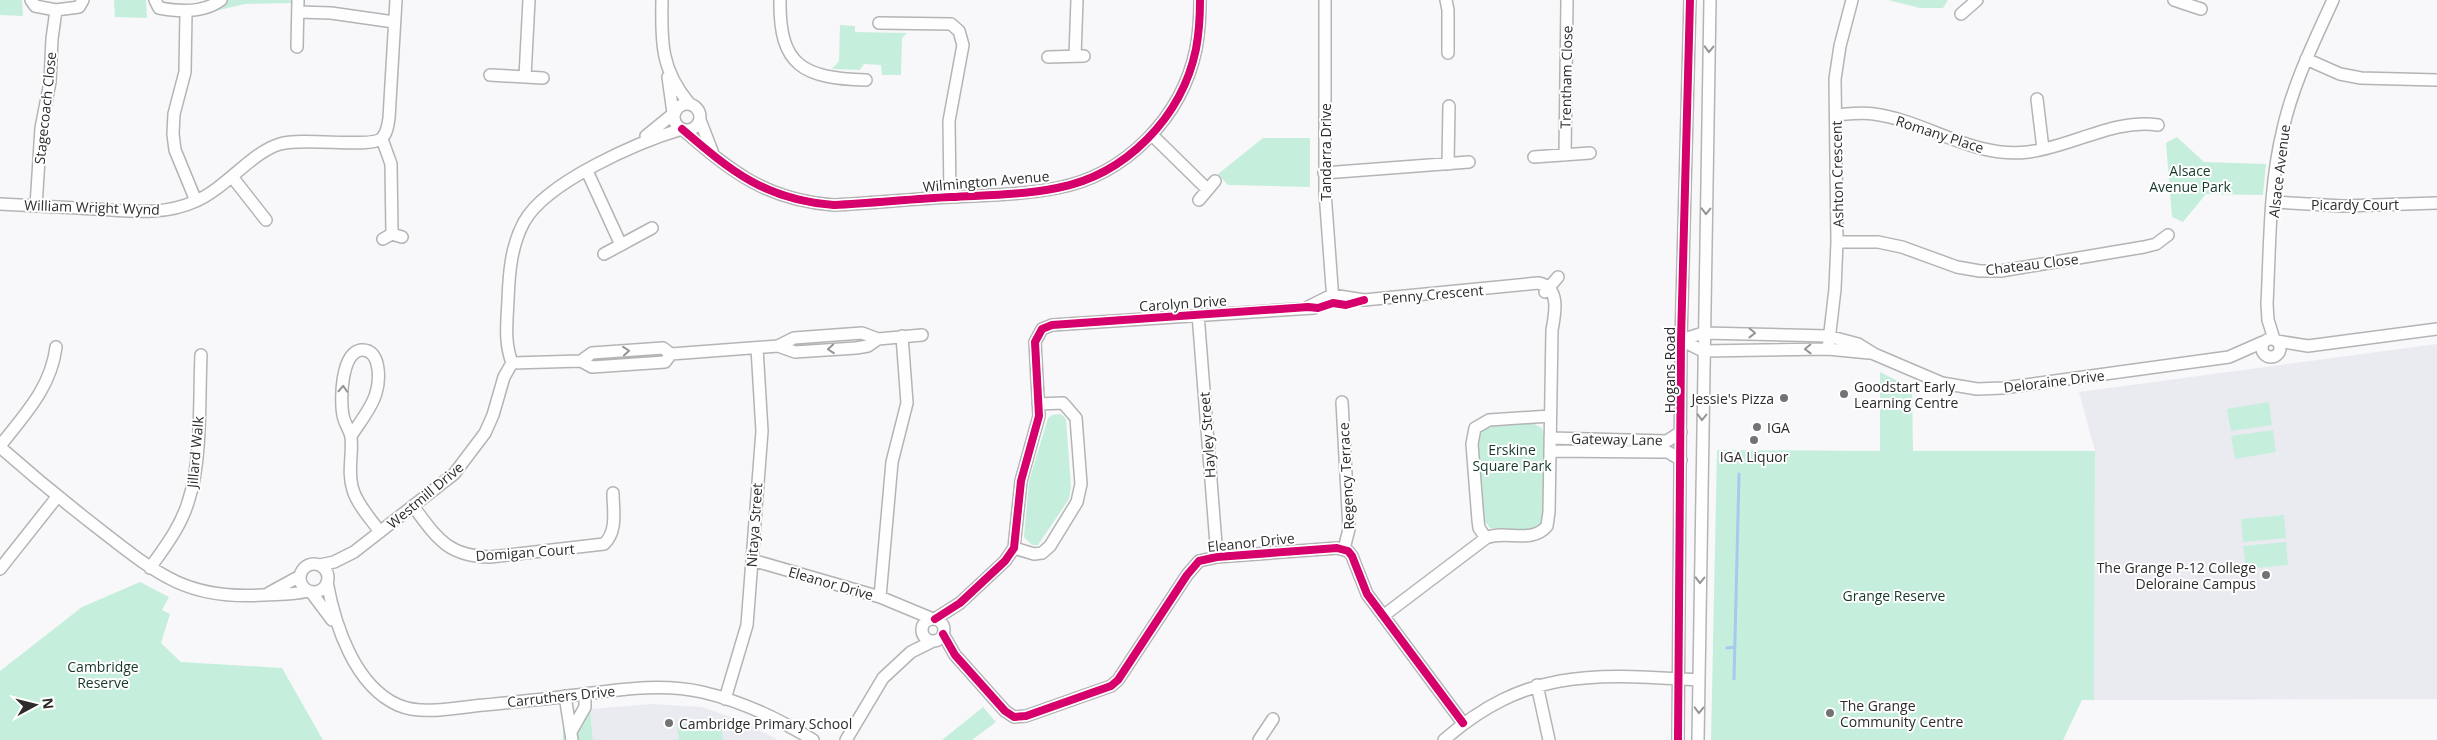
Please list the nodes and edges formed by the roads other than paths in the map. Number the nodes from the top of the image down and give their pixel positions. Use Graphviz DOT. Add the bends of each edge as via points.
graph roads {
  1 [pos="31,0"];
  2 [pos="83,0"];
  3 [pos="155,0"];
  4 [pos="221,0"];
  5 [pos="298,0"];
  6 [pos="396,0"];
  7 [pos="529,0"];
  8 [pos="662,0"];
  9 [pos="780,0"];
  10 [pos="1077,0"];
  11 [pos="1200,0"];
  12 [pos="1325,0"];
  13 [pos="1446,0"];
  14 [pos="1567,0"];
  15 [pos="1690,0"];
  16 [pos="1710,0"];
  17 [pos="1852,0"];
  18 [pos="1976,0"];
  19 [pos="2174,0"];
  20 [pos="2333,0"];
  21 [pos="2201,9"];
  22 [pos="56,10"];
  23 [pos="186,12"];
  24 [pos="298,12"];
  25 [pos="1961,14"];
  26 [pos="394,22"];
  27 [pos="878,23"];
  28 [pos="297,47"];
  29 [pos="1448,53"];
  30 [pos="1048,57"];
  31 [pos="2306,60"];
  32 [pos="668,70"];
  33 [pos="490,75"];
  34 [pos="525,77"];
  35 [pos="543,78"];
  36 [pos="866,80"];
  37 [pos="2437,80"];
  38 [pos="2037,99"];
  39 [pos="689,103"];
  40 [pos="1450,105"];
  41 [pos="673,113"];
  42 [pos="1836,115"];
  43 [pos="700,120"];
  44 [pos="2158,125"];
  45 [pos="682,129"];
  46 [pos="1152,135"];
  47 [pos="382,139"];
  48 [pos="642,141"];
  49 [pos="2043,149"];
  50 [pos="713,153"];
  51 [pos="1590,153"];
  52 [pos="1565,155"];
  53 [pos="1534,157"];
  54 [pos="1469,162"];
  55 [pos="1448,164"];
  56 [pos="587,171"];
  57 [pos="1324,172"];
  58 [pos="233,178"];
  59 [pos="950,197"];
  60 [pos="1199,200"];
  61 [pos="196,201"];
  62 [pos="2274,202"];
  63 [pos="2437,203"];
  64 [pos="0,204"];
  65 [pos="36,206"];
  66 [pos="266,220"];
  67 [pos="652,228"];
  68 [pos="2168,235"];
  69 [pos="392,237"];
  70 [pos="1837,242"];
  71 [pos="621,245"];
  72 [pos="604,254"];
  73 [pos="1558,276"];
  74 [pos="1546,290"];
  75 [pos="1332,299"];
  76 [pos="1198,314"];
  77 [pos="2437,329"];
  78 [pos="1703,332"];
  79 [pos="1780,334"];
  80 [pos="922,335"];
  81 [pos="902,336"];
  82 [pos="1828,336"];
  83 [pos="1681,340"];
  84 [pos="2272,343"];
  85 [pos="56,347"];
  86 [pos="757,348"];
  87 [pos="1828,348"];
  88 [pos="1781,349"];
  89 [pos="1703,351"];
  90 [pos="1874,354"];
  91 [pos="2240,354"];
  92 [pos="201,355"];
  93 [pos="2266,356"];
  94 [pos="512,363"];
  95 [pos="1342,402"];
  96 [pos="1038,404"];
  97 [pos="1550,416"];
  98 [pos="1681,432"];
  99 [pos="351,436"];
  100 [pos="1550,438"];
  101 [pos="0,447"];
  102 [pos="1550,450"];
  103 [pos="1681,460"];
  104 [pos="613,493"];
  105 [pos="57,497"];
  106 [pos="413,506"];
  107 [pos="380,532"];
  108 [pos="1486,538"];
  109 [pos="1014,548"];
  110 [pos="1344,549"];
  111 [pos="354,552"];
  112 [pos="1217,556"];
  113 [pos="752,560"];
  114 [pos="320,565"];
  115 [pos="150,568"];
  116 [pos="0,569"];
  117 [pos="300,576"];
  118 [pos="328,580"];
  119 [pos="309,591"];
  120 [pos="265,595"];
  121 [pos="880,597"];
  122 [pos="960,603"];
  123 [pos="910,608"];
  124 [pos="1382,616"];
  125 [pos="934,619"];
  126 [pos="339,629"];
  127 [pos="922,631"];
  128 [pos="938,637"];
  129 [pos="910,652"];
  130 [pos="1679,679"];
  131 [pos="1699,680"];
  132 [pos="1537,685"];
  133 [pos="585,694"];
  134 [pos="565,696"];
  135 [pos="725,699"];
  136 [pos="1273,719"];
  137 [pos="1463,723"];
  138 [pos="572,735"];
  139 [pos="1698,736"];
  140 [pos="1678,737"];
  141 [pos="813,740"];
  142 [pos="846,740"];
  143 [pos="1259,740"];
  144 [pos="1444,740"];
  145 [pos="1549,740"];
  1 -- 22 [label="street" via="35,6"];
  2 -- 22 [label="street" via="79,8"];
  3 -- 23 [label="street" via="159,8"];
  4 -- 23 [label="street"];
  5 -- 24 [label="street"];
  6 -- 26 [label="street"];
  7 -- 34 [label="street"];
  8 -- 32 [label="street" via="663,52"];
  9 -- 36 [label="street" via="783,40 803,68 828,78"];
  10 -- 30 [label="street" via="1080,56"];
  11 -- 46 [label="street, Wilmington Avenue" via="1196,50 1184,86"];
  12 -- 57 [label="street, Tandarra Drive"];
  13 -- 29 [label="street"];
  14 -- 52 [label="street, Trentham Close"];
  15 -- 83 [label="street, Hogans Road"];
  16 -- 78 [label="street, one-way"];
  17 -- 42 [label="street, Ashton Crescent" via="1840,46"];
  18 -- 25 [label="street"];
  19 -- 21 [label="street"];
  20 -- 31 [label="street, Alsace Avenue"];
  22 -- 65 [label="street, Stagecoach Close" via="50,82 41,128"];
  23 -- 61 [label="street" via="186,72 174,114 173,134 175,150"];
  24 -- 26 [label="street"];
  24 -- 28 [label="street"];
  26 -- 47 [label="street" via="390,118"];
  27 -- 59 [label="street" via="951,24 960,31 961,60 949,121"];
  31 -- 37 [label="street" via="2340,74 2361,78"];
  31 -- 62 [label="street, Alsace Avenue" via="2283,128"];
  32 -- 39 [label="street"];
  32 -- 41 [label="street"];
  33 -- 34 [label="street"];
  34 -- 35 [label="street"];
  38 -- 49 [label="street"];
  39 -- 41 [label="street" via="678,106"];
  39 -- 43 [label="street" via="698,110"];
  40 -- 55 [label="street"];
  41 -- 45 [label="street" via="675,122"];
  41 -- 48 [label="street"];
  42 -- 49 [label="street, Romany Place" via="1875,114 1893,118 1985,150 2028,152"];
  42 -- 70 [label="street, Ashton Crescent"];
  43 -- 45 [label="street" via="694,128"];
  43 -- 50 [label="street, Wilmington Avenue"];
  44 -- 49 [label="street, Romany Place" via="2133,124"];
  45 -- 48 [label="street"];
  45 -- 50 [label="street, Wilmington Avenue"];
  46 -- 59 [label="street, Wilmington Avenue" via="1104,172 1058,188"];
  46 -- 60 [label="street" via="1211,185"];
  47 -- 58 [label="street, William Wright Wynd" via="369,143 312,140 278,144"];
  47 -- 69 [label="street" via="391,164"];
  48 -- 56 [label="street"];
  50 -- 59 [label="street, Wilmington Avenue" via="758,187 810,203 861,204"];
  51 -- 52 [label="street"];
  52 -- 53 [label="street"];
  54 -- 55 [label="street"];
  55 -- 57 [label="street"];
  56 -- 71 [label="street"];
  56 -- 94 [label="street" via="541,200 518,234 508,282 506,343"];
  57 -- 75 [label="street, Tandarra Drive"];
  58 -- 61 [label="street, William Wright Wynd"];
  58 -- 66 [label="street"];
  61 -- 65 [label="street, William Wright Wynd" via="176,209 150,212"];
  62 -- 63 [label="street, Picardy Court" via="2343,206"];
  62 -- 84 [label="street, Alsace Avenue" via="2267,304"];
  64 -- 65 [label="street, William Wright Wynd"];
  67 -- 71 [label="street"];
  68 -- 70 [label="street, Chateau Close" via="2156,244 2144,247 2001,271 1957,267 1878,242"];
  70 -- 82 [label="street, Ashton Crescent"];
  71 -- 72 [label="street"];
  73 -- 74 [label="street"];
  74 -- 75 [label="street, Penny Crescent" via="1538,283 1364,300 1346,305"];
  74 -- 97 [label="street" via="1556,301"];
  75 -- 76 [label="street, Carolyn Drive" via="1318,308"];
  76 -- 96 [label="street, Carolyn Drive" via="1052,325 1042,329 1035,347"];
  76 -- 112 [label="street, Hayley Street"];
  77 -- 84 [label="street, Deloraine Drive" via="2300,346"];
  78 -- 79 [label="street, Deloraine Drive, one-way"];
  78 -- 83 [label="street"];
  78 -- 89 [label="street"];
  79 -- 82 [label="street, Deloraine Drive"];
  79 -- 88 [label="street"];
  80 -- 81 [label="street"];
  81 -- 86 [label="street" via="878,339 868,346 856,348 795,352 778,346"];
  81 -- 121 [label="street" via="907,403 892,462"];
  82 -- 87 [label="street, Ashton Crescent"];
  82 -- 90 [label="street, Deloraine Drive" via="1858,344"];
  83 -- 89 [label="street"];
  83 -- 98 [label="street, Hogans Road"];
  84 -- 91 [label="street, Deloraine Drive"];
  84 -- 93 [label="street, Alsace Avenue" via="2261,350"];
  85 -- 101 [label="street" via="44,386 34,404"];
  86 -- 94 [label="street" via="671,354 664,362 592,367 581,362"];
  86 -- 113 [label="street, Nitaya Street" via="762,431"];
  87 -- 88 [label="street, Deloraine Drive, one-way"];
  87 -- 90 [label="street, Deloraine Drive"];
  88 -- 89 [label="street, Deloraine Drive"];
  89 -- 131 [label="street, one-way"];
  90 -- 91 [label="street, Deloraine Drive" via="1942,383 1977,389 2012,387"];
  91 -- 93 [label="street, Deloraine Drive"];
  92 -- 115 [label="street, Jillard Walk" via="192,489 180,522"];
  94 -- 106 [label="street, Westmill Drive" via="485,433 466,461"];
  95 -- 110 [label="street, Regency Terrace" via="1350,529"];
  96 -- 109 [label="street" via="1037,428 1021,482"];
  96 -- 109 [label="street" via="1064,403 1076,418 1081,484 1078,502 1046,549 1034,554"];
  97 -- 100 [label="street"];
  97 -- 108 [label="street" via="1489,420 1475,428 1472,444 1478,520"];
  98 -- 100 [label="street, Gateway Lane" via="1667,441"];
  98 -- 103 [label="street, Hogans Road"];
  99 -- 99 [label="street, one-way" via="343,415 345,365 352,354 361,350 371,352 376,359 376,394"];
  99 -- 107 [label="street" via="349,473 353,490"];
  100 -- 102 [label="street"];
  101 -- 105 [label="street"];
  102 -- 103 [label="street, Gateway Lane" via="1662,452"];
  102 -- 108 [label="street" via="1547,526 1535,535"];
  103 -- 130 [label="street, Hogans Road"];
  104 -- 106 [label="street, Domigan Court" via="613,525 610,538 604,544 490,557 472,557 455,552 439,541"];
  105 -- 115 [label="street"];
  105 -- 116 [label="street"];
  106 -- 107 [label="street, Westmill Drive"];
  107 -- 111 [label="street, Westmill Drive"];
  108 -- 124 [label="street"];
  109 -- 122 [label="street" via="1005,561"];
  110 -- 112 [label="street, Eleanor Drive"];
  110 -- 124 [label="street" via="1352,556 1367,594"];
  111 -- 114 [label="street, Westmill Drive"];
  111 -- 118 [label="street, Westmill Drive"];
  112 -- 128 [label="street, Eleanor Drive" via="1193,566 1118,680 1100,691 1026,716 1014,717 1005,711"];
  113 -- 121 [label="street, Eleanor Drive"];
  113 -- 135 [label="street, Nitaya Street" via="746,633"];
  114 -- 117 [label="street" via="307,566"];
  114 -- 118 [label="street"];
  115 -- 120 [label="street" via="174,582 208,593"];
  117 -- 119 [label="street" via="302,585"];
  117 -- 120 [label="street"];
  118 -- 119 [label="street" via="322,589"];
  118 -- 126 [label="street, Carruthers Drive"];
  119 -- 120 [label="street"];
  119 -- 126 [label="street, Carruthers Drive"];
  121 -- 123 [label="street, Eleanor Drive"];
  122 -- 125 [label="street"];
  122 -- 128 [label="street"];
  123 -- 125 [label="street, Eleanor Drive"];
  123 -- 127 [label="street"];
  124 -- 137 [label="street"];
  125 -- 127 [label="street" via="924,623"];
  125 -- 128 [label="street" via="941,623"];
  126 -- 134 [label="street, Carruthers Drive" via="367,681 400,706 435,709"];
  127 -- 128 [label="street" via="925,638"];
  127 -- 129 [label="street"];
  128 -- 129 [label="street"];
  129 -- 142 [label="street" via="883,678"];
  130 -- 131 [label="street"];
  130 -- 132 [label="street" via="1595,677"];
  130 -- 140 [label="street, Hogans Road"];
  131 -- 139 [label="street, one-way"];
  132 -- 137 [label="street" via="1488,706"];
  132 -- 145 [label="street"];
  133 -- 134 [label="street, Carruthers Drive"];
  133 -- 135 [label="street, Carruthers Drive" via="660,687 704,692"];
  133 -- 138 [label="street" via="583,712"];
  134 -- 138 [label="street"];
  135 -- 141 [label="street, Carruthers Drive" via="759,711"];
  136 -- 143 [label="street"];
  137 -- 144 [label="street"];
  139 -- 140 [label="street"];
}
